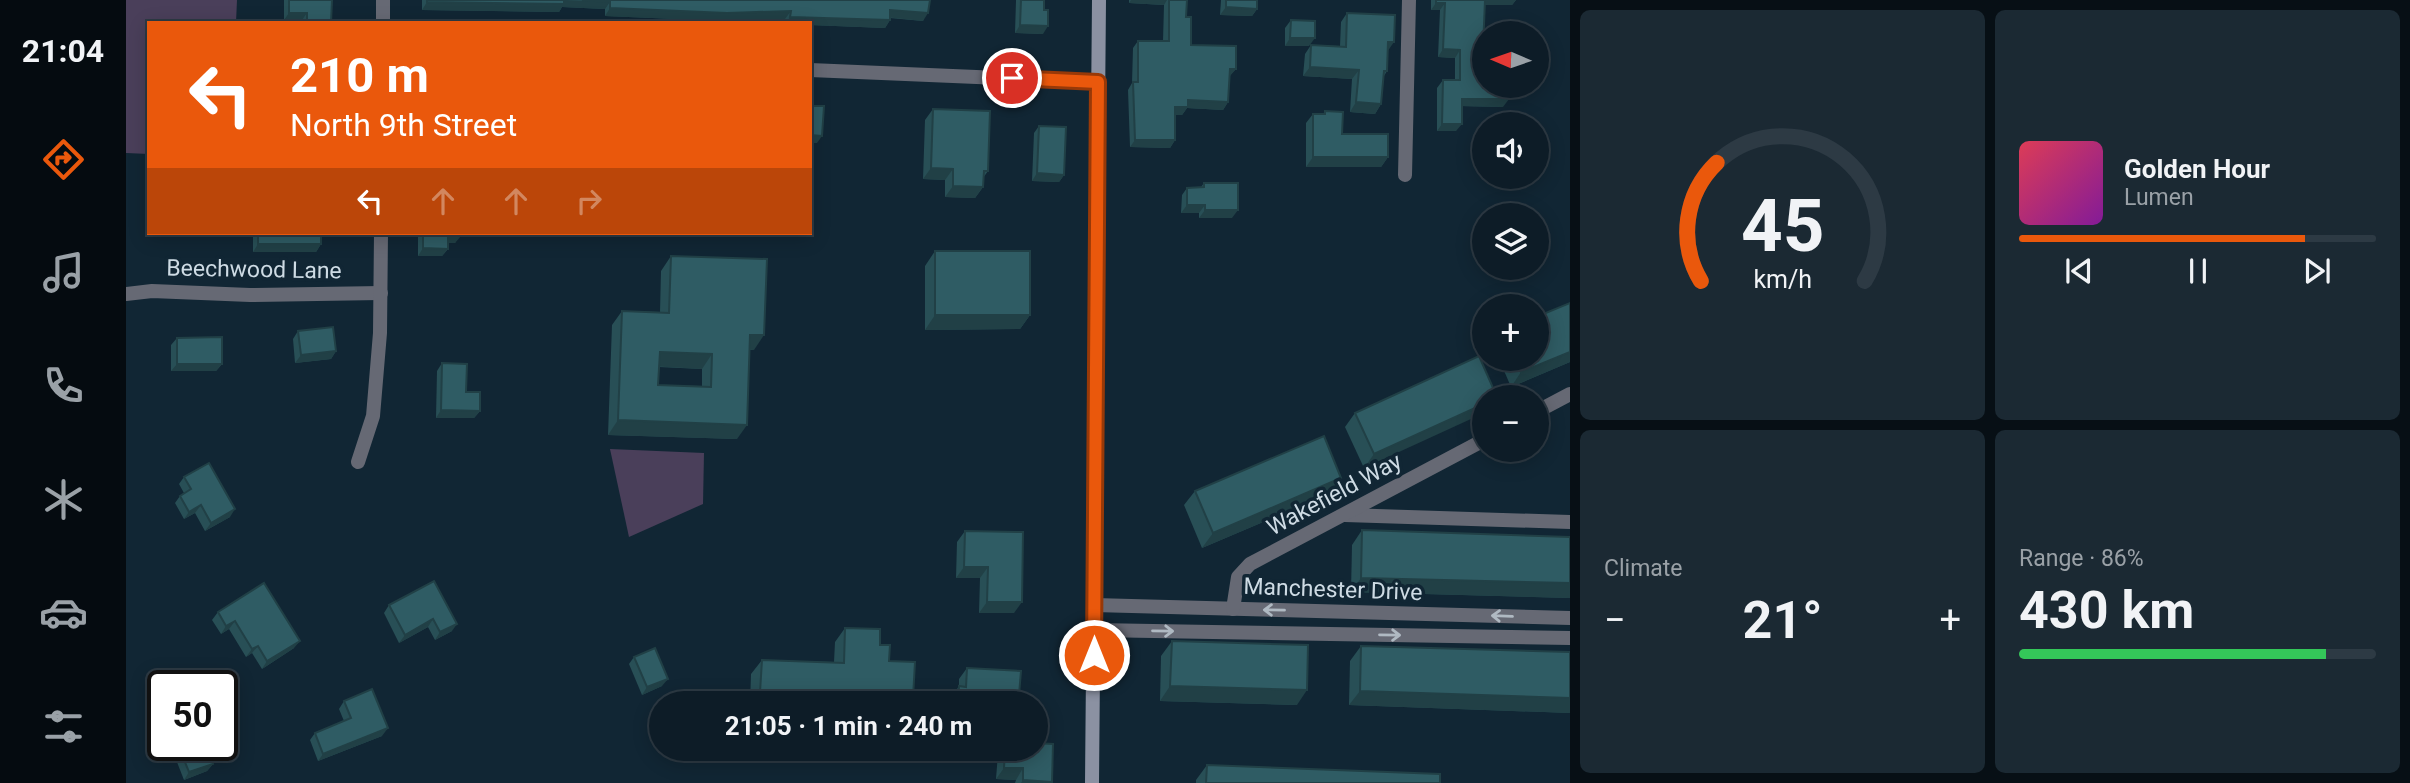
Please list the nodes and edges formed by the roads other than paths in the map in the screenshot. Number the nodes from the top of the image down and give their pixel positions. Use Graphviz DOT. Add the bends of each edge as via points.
graph roads {
  1 [pos="383,0"];
  2 [pos="1099,0"];
  3 [pos="1409,0"];
  4 [pos="383,21"];
  5 [pos="812,70"];
  6 [pos="1098,82"];
  7 [pos="1405,175"];
  8 [pos="381,235"];
  9 [pos="126,293"];
  10 [pos="381,293"];
  11 [pos="1570,394"];
  12 [pos="1549,405"];
  13 [pos="1472,446"];
  14 [pos="358,462"];
  15 [pos="1345,515"];
  16 [pos="1570,522"];
  17 [pos="1094,605"];
  18 [pos="1233,609"];
  19 [pos="1570,618"];
  20 [pos="1094,630"];
  21 [pos="1570,638"];
  22 [pos="1092,783"];
  1 -- 4 [label="street"];
  2 -- 6 [label="main road"];
  3 -- 7 [label="street"];
  5 -- 6 [label="street"];
  6 -- 17 [label="main road"];
  8 -- 10 [label="street"];
  9 -- 10 [label="street, Beechwood Lane"];
  10 -- 14 [label="street" via="373,416"];
  11 -- 12 [label="street"];
  13 -- 15 [label="street, Wakefield Way"];
  15 -- 16 [label="street"];
  15 -- 18 [label="street, Wakefield Way" via="1250,564 1238,577"];
  17 -- 18 [label="street, Manchester Drive"];
  17 -- 20 [label="main road"];
  19 -- 18 [label="street, Manchester Drive, one-way"];
  20 -- 21 [label="street, Manchester Drive, one-way"];
  20 -- 22 [label="main road"];
}
